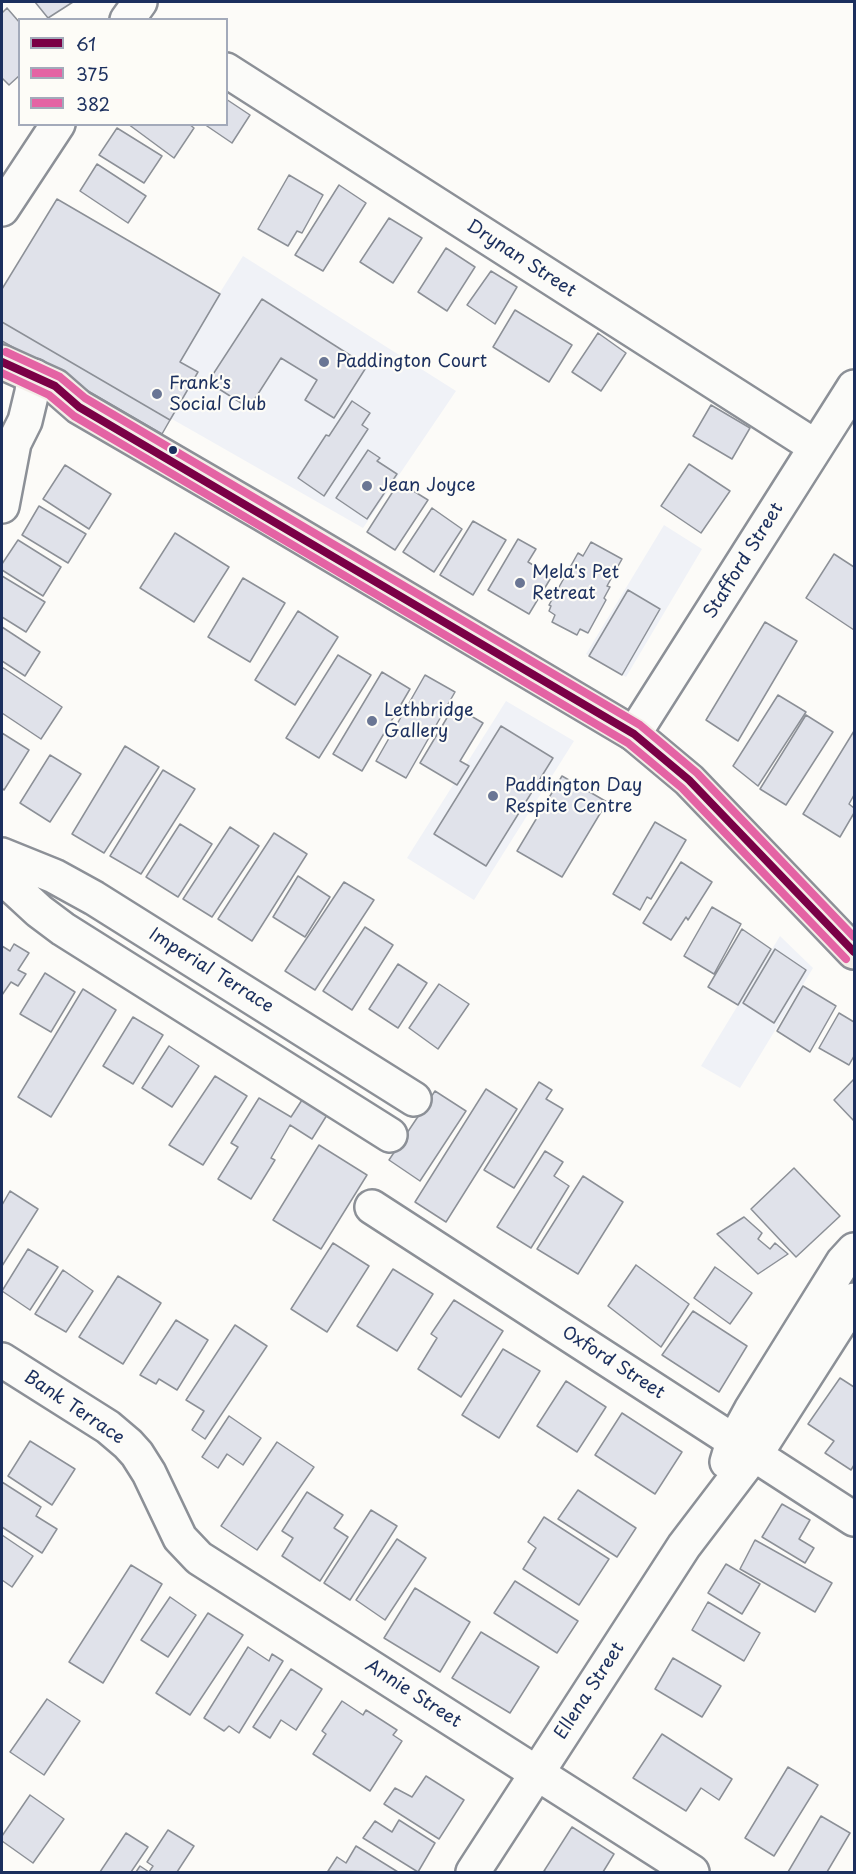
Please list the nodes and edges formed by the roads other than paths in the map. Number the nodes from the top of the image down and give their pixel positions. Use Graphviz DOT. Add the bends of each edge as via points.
graph roads {
  1 [pos="228,71"];
  2 [pos="57,126"];
  3 [pos="2,209"];
  4 [pos="13,376"];
  5 [pos="855,387"];
  6 [pos="816,447"];
  7 [pos="8,451"];
  8 [pos="2,506"];
  9 [pos="634,734"];
  10 [pos="2,855"];
  11 [pos="2,876"];
  12 [pos="855,952"];
  13 [pos="414,1099"];
  14 [pos="390,1135"];
  15 [pos="372,1207"];
  16 [pos="855,1250"];
  17 [pos="855,1299"];
  18 [pos="2,1360"];
  19 [pos="744,1448"];
  20 [pos="159,1493"];
  21 [pos="855,1518"];
  22 [pos="536,1774"];
  23 [pos="473,1872"];
  24 [pos="692,1872"];
  1 -- 6 [label="street, Drynan Street"];
  2 -- 3 [label="street"];
  4 -- 7 [label="street" via="25,421"];
  4 -- 9 [label="main road" via="59,404 78,407"];
  5 -- 6 [label="street, Stafford Street"];
  6 -- 9 [label="street, Stafford Street"];
  7 -- 8 [label="street"];
  9 -- 12 [label="main road" via="689,780"];
  10 -- 13 [label="street, Imperial Terrace" via="94,898"];
  11 -- 14 [label="street" via="63,929"];
  15 -- 19 [label="street, Oxford Street"];
  16 -- 19 [label="street, Ellena Street" via="843,1262 766,1385"];
  17 -- 19 [label="street, Ellena Street" via="788,1405"];
  18 -- 20 [label="street, Bank Terrace" via="117,1434 142,1461"];
  19 -- 21 [label="street, Oxford Street"];
  19 -- 22 [label="street, Ellena Street" via="730,1449 722,1484 709,1512"];
  20 -- 22 [label="street, Annie Street" via="180,1538 199,1558"];
  22 -- 23 [label="street, Ellena Street"];
  22 -- 24 [label="street, Annie Street"];
}
